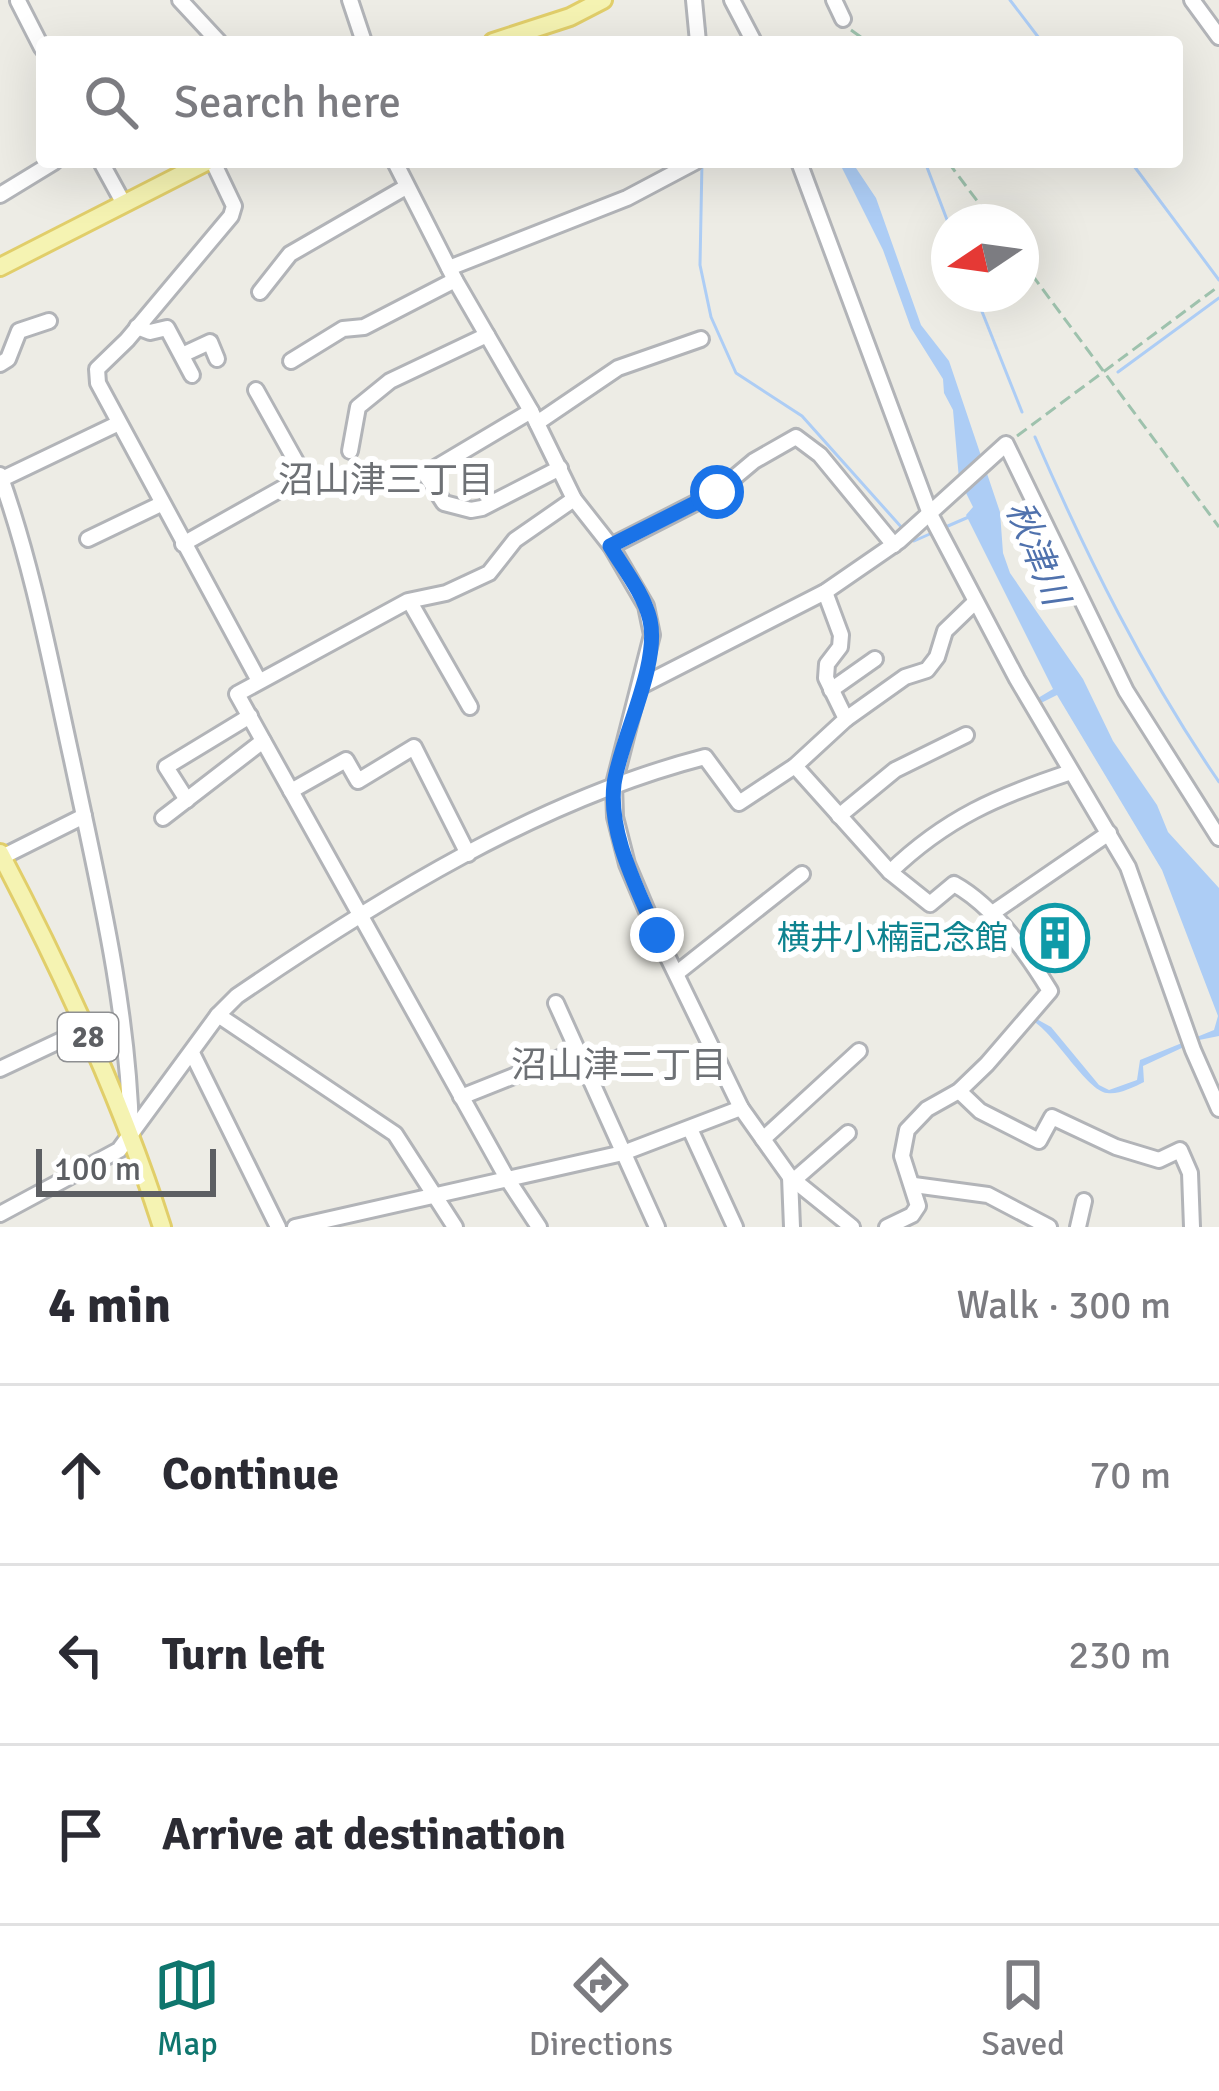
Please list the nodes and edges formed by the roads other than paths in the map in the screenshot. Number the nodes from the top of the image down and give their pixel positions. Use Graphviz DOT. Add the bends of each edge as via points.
graph roads {
  1 [pos="19,0"];
  2 [pos="180,0"];
  3 [pos="350,0"];
  4 [pos="603,0"];
  5 [pos="694,0"];
  6 [pos="732,0"];
  7 [pos="834,0"];
  8 [pos="1192,0"];
  9 [pos="0,6"];
  10 [pos="843,19"];
  11 [pos="36,36"];
  12 [pos="213,36"];
  13 [pos="362,36"];
  14 [pos="511,36"];
  15 [pos="697,36"];
  16 [pos="751,36"];
  17 [pos="1219,37"];
  18 [pos="44,168"];
  19 [pos="104,168"];
  20 [pos="197,168"];
  21 [pos="212,168"];
  22 [pos="397,168"];
  23 [pos="684,168"];
  24 [pos="801,168"];
  25 [pos="406,187"];
  26 [pos="0,195"];
  27 [pos="124,204"];
  28 [pos="0,267"];
  29 [pos="452,274"];
  30 [pos="260,292"];
  31 [pos="49,321"];
  32 [pos="137,327"];
  33 [pos="487,335"];
  34 [pos="700,339"];
  35 [pos="182,355"];
  36 [pos="217,359"];
  37 [pos="292,361"];
  38 [pos="0,364"];
  39 [pos="192,375"];
  40 [pos="256,390"];
  41 [pos="534,417"];
  42 [pos="117,424"];
  43 [pos="350,451"];
  44 [pos="560,468"];
  45 [pos="1,478"];
  46 [pos="574,499"];
  47 [pos="161,504"];
  48 [pos="932,518"];
  49 [pos="88,539"];
  50 [pos="897,543"];
  51 [pos="184,544"];
  52 [pos="610,546"];
  53 [pos="825,592"];
  54 [pos="410,602"];
  55 [pos="975,602"];
  56 [pos="875,659"];
  57 [pos="259,681"];
  58 [pos="641,686"];
  59 [pos="831,690"];
  60 [pos="470,707"];
  61 [pos="250,716"];
  62 [pos="846,719"];
  63 [pos="966,735"];
  64 [pos="263,741"];
  65 [pos="795,766"];
  66 [pos="1071,772"];
  67 [pos="614,784"];
  68 [pos="291,791"];
  69 [pos="187,800"];
  70 [pos="84,816"];
  71 [pos="839,816"];
  72 [pos="163,818"];
  73 [pos="1109,832"];
  74 [pos="1219,838"];
  75 [pos="468,854"];
  76 [pos="1,856"];
  77 [pos="890,872"];
  78 [pos="802,874"];
  79 [pos="991,914"];
  80 [pos="361,918"];
  81 [pos="677,973"];
  82 [pos="556,1003"];
  83 [pos="218,1015"];
  84 [pos="85,1029"];
  85 [pos="577,1051"];
  86 [pos="859,1051"];
  87 [pos="192,1054"];
  88 [pos="0,1069"];
  89 [pos="959,1090"];
  90 [pos="461,1097"];
  91 [pos="741,1108"];
  92 [pos="1219,1109"];
  93 [pos="690,1129"];
  94 [pos="848,1133"];
  95 [pos="131,1137"];
  96 [pos="763,1139"];
  97 [pos="623,1153"];
  98 [pos="792,1178"];
  99 [pos="508,1180"];
  100 [pos="914,1185"];
  101 [pos="436,1195"];
  102 [pos="1084,1201"];
  103 [pos="0,1214"];
  104 [pos="348,1220"];
  105 [pos="162,1227"];
  106 [pos="278,1227"];
  107 [pos="295,1227"];
  108 [pos="455,1227"];
  109 [pos="538,1227"];
  110 [pos="657,1227"];
  111 [pos="735,1227"];
  112 [pos="792,1227"];
  113 [pos="852,1227"];
  114 [pos="887,1227"];
  115 [pos="1048,1227"];
  116 [pos="1078,1227"];
  117 [pos="1192,1227"];
  1 -- 9 [label="street"];
  1 -- 11 [label="street"];
  2 -- 12 [label="street"];
  3 -- 13 [label="street"];
  4 -- 14 [label="main road"];
  5 -- 15 [label="street"];
  6 -- 16 [label="street"];
  7 -- 10 [label="street"];
  8 -- 17 [label="street"];
  18 -- 26 [label="street"];
  19 -- 27 [label="street"];
  20 -- 27 [label="main road"];
  21 -- 32 [label="street" via="234,206 231,215"];
  22 -- 25 [label="street"];
  23 -- 29 [label="street"];
  24 -- 48 [label="street"];
  25 -- 29 [label="street"];
  25 -- 30 [label="street" via="290,254"];
  27 -- 28 [label="main road"];
  29 -- 33 [label="street"];
  29 -- 37 [label="street"];
  31 -- 38 [label="street" via="20,331"];
  32 -- 35 [label="street" via="167,328"];
  32 -- 42 [label="street" via="98,368"];
  33 -- 41 [label="street"];
  33 -- 43 [label="street" via="390,381 358,407"];
  34 -- 41 [label="street" via="618,368"];
  35 -- 36 [label="street" via="210,342"];
  35 -- 39 [label="street"];
  40 -- 51 [label="street" via="304,476"];
  41 -- 44 [label="street"];
  41 -- 44 [label="street" via="425,474 444,503 471,510"];
  42 -- 45 [label="street"];
  42 -- 47 [label="street"];
  44 -- 46 [label="street"];
  45 -- 70 [label="street"];
  46 -- 52 [label="street"];
  46 -- 54 [label="street" via="515,540 489,573"];
  47 -- 49 [label="street"];
  47 -- 51 [label="street"];
  48 -- 50 [label="street"];
  48 -- 55 [label="street"];
  48 -- 74 [label="street" via="1002,448 1117,674"];
  50 -- 52 [label="street" via="796,437 717,492"];
  50 -- 53 [label="street"];
  51 -- 57 [label="street"];
  52 -- 58 [label="street" via="650,617"];
  53 -- 58 [label="street"];
  53 -- 59 [label="street" via="841,635 825,670"];
  54 -- 57 [label="street"];
  54 -- 60 [label="street"];
  55 -- 62 [label="street" via="945,632 927,670"];
  55 -- 66 [label="street"];
  56 -- 59 [label="street"];
  57 -- 61 [label="street" via="237,694"];
  58 -- 67 [label="street"];
  59 -- 62 [label="street"];
  61 -- 64 [label="street"];
  61 -- 69 [label="street" via="166,766"];
  62 -- 65 [label="street"];
  63 -- 71 [label="street" via="911,760"];
  64 -- 68 [label="street"];
  64 -- 69 [label="street"];
  65 -- 67 [label="street" via="740,802 705,757"];
  65 -- 71 [label="street"];
  66 -- 73 [label="street"];
  66 -- 77 [label="street" via="954,819"];
  67 -- 75 [label="street"];
  67 -- 81 [label="street" via="627,864"];
  68 -- 75 [label="street" via="346,760 358,782 414,747"];
  68 -- 80 [label="street"];
  69 -- 72 [label="street"];
  70 -- 76 [label="street"];
  70 -- 95 [label="street" via="120,1007"];
  71 -- 77 [label="street"];
  73 -- 79 [label="street"];
  73 -- 92 [label="street" via="1141,896"];
  75 -- 80 [label="street"];
  76 -- 84 [label="main road, 28"];
  77 -- 79 [label="street" via="930,904 954,884"];
  78 -- 81 [label="street"];
  79 -- 89 [label="street" via="1050,991"];
  80 -- 83 [label="street"];
  80 -- 90 [label="street"];
  81 -- 91 [label="street"];
  82 -- 85 [label="street"];
  83 -- 87 [label="street"];
  83 -- 101 [label="street" via="395,1134"];
  84 -- 88 [label="street"];
  84 -- 95 [label="main road, 28"];
  85 -- 90 [label="street"];
  85 -- 97 [label="street"];
  86 -- 96 [label="street"];
  87 -- 95 [label="street"];
  87 -- 106 [label="street"];
  89 -- 100 [label="street" via="907,1130 902,1156"];
  89 -- 117 [label="street" via="980,1111 1039,1141 1052,1117 1159,1160 1180,1150 1190,1173"];
  90 -- 99 [label="street"];
  91 -- 93 [label="street"];
  91 -- 96 [label="street"];
  93 -- 97 [label="street"];
  93 -- 111 [label="street"];
  94 -- 98 [label="street"];
  95 -- 103 [label="street"];
  95 -- 105 [label="main road, 28"];
  96 -- 98 [label="street"];
  97 -- 99 [label="street"];
  97 -- 110 [label="street"];
  98 -- 112 [label="street"];
  98 -- 113 [label="street"];
  99 -- 101 [label="street"];
  99 -- 109 [label="street"];
  100 -- 114 [label="street" via="918,1206"];
  100 -- 115 [label="street" via="988,1195"];
  101 -- 104 [label="street"];
  101 -- 108 [label="street"];
  102 -- 116 [label="street"];
  104 -- 107 [label="street"];
}
